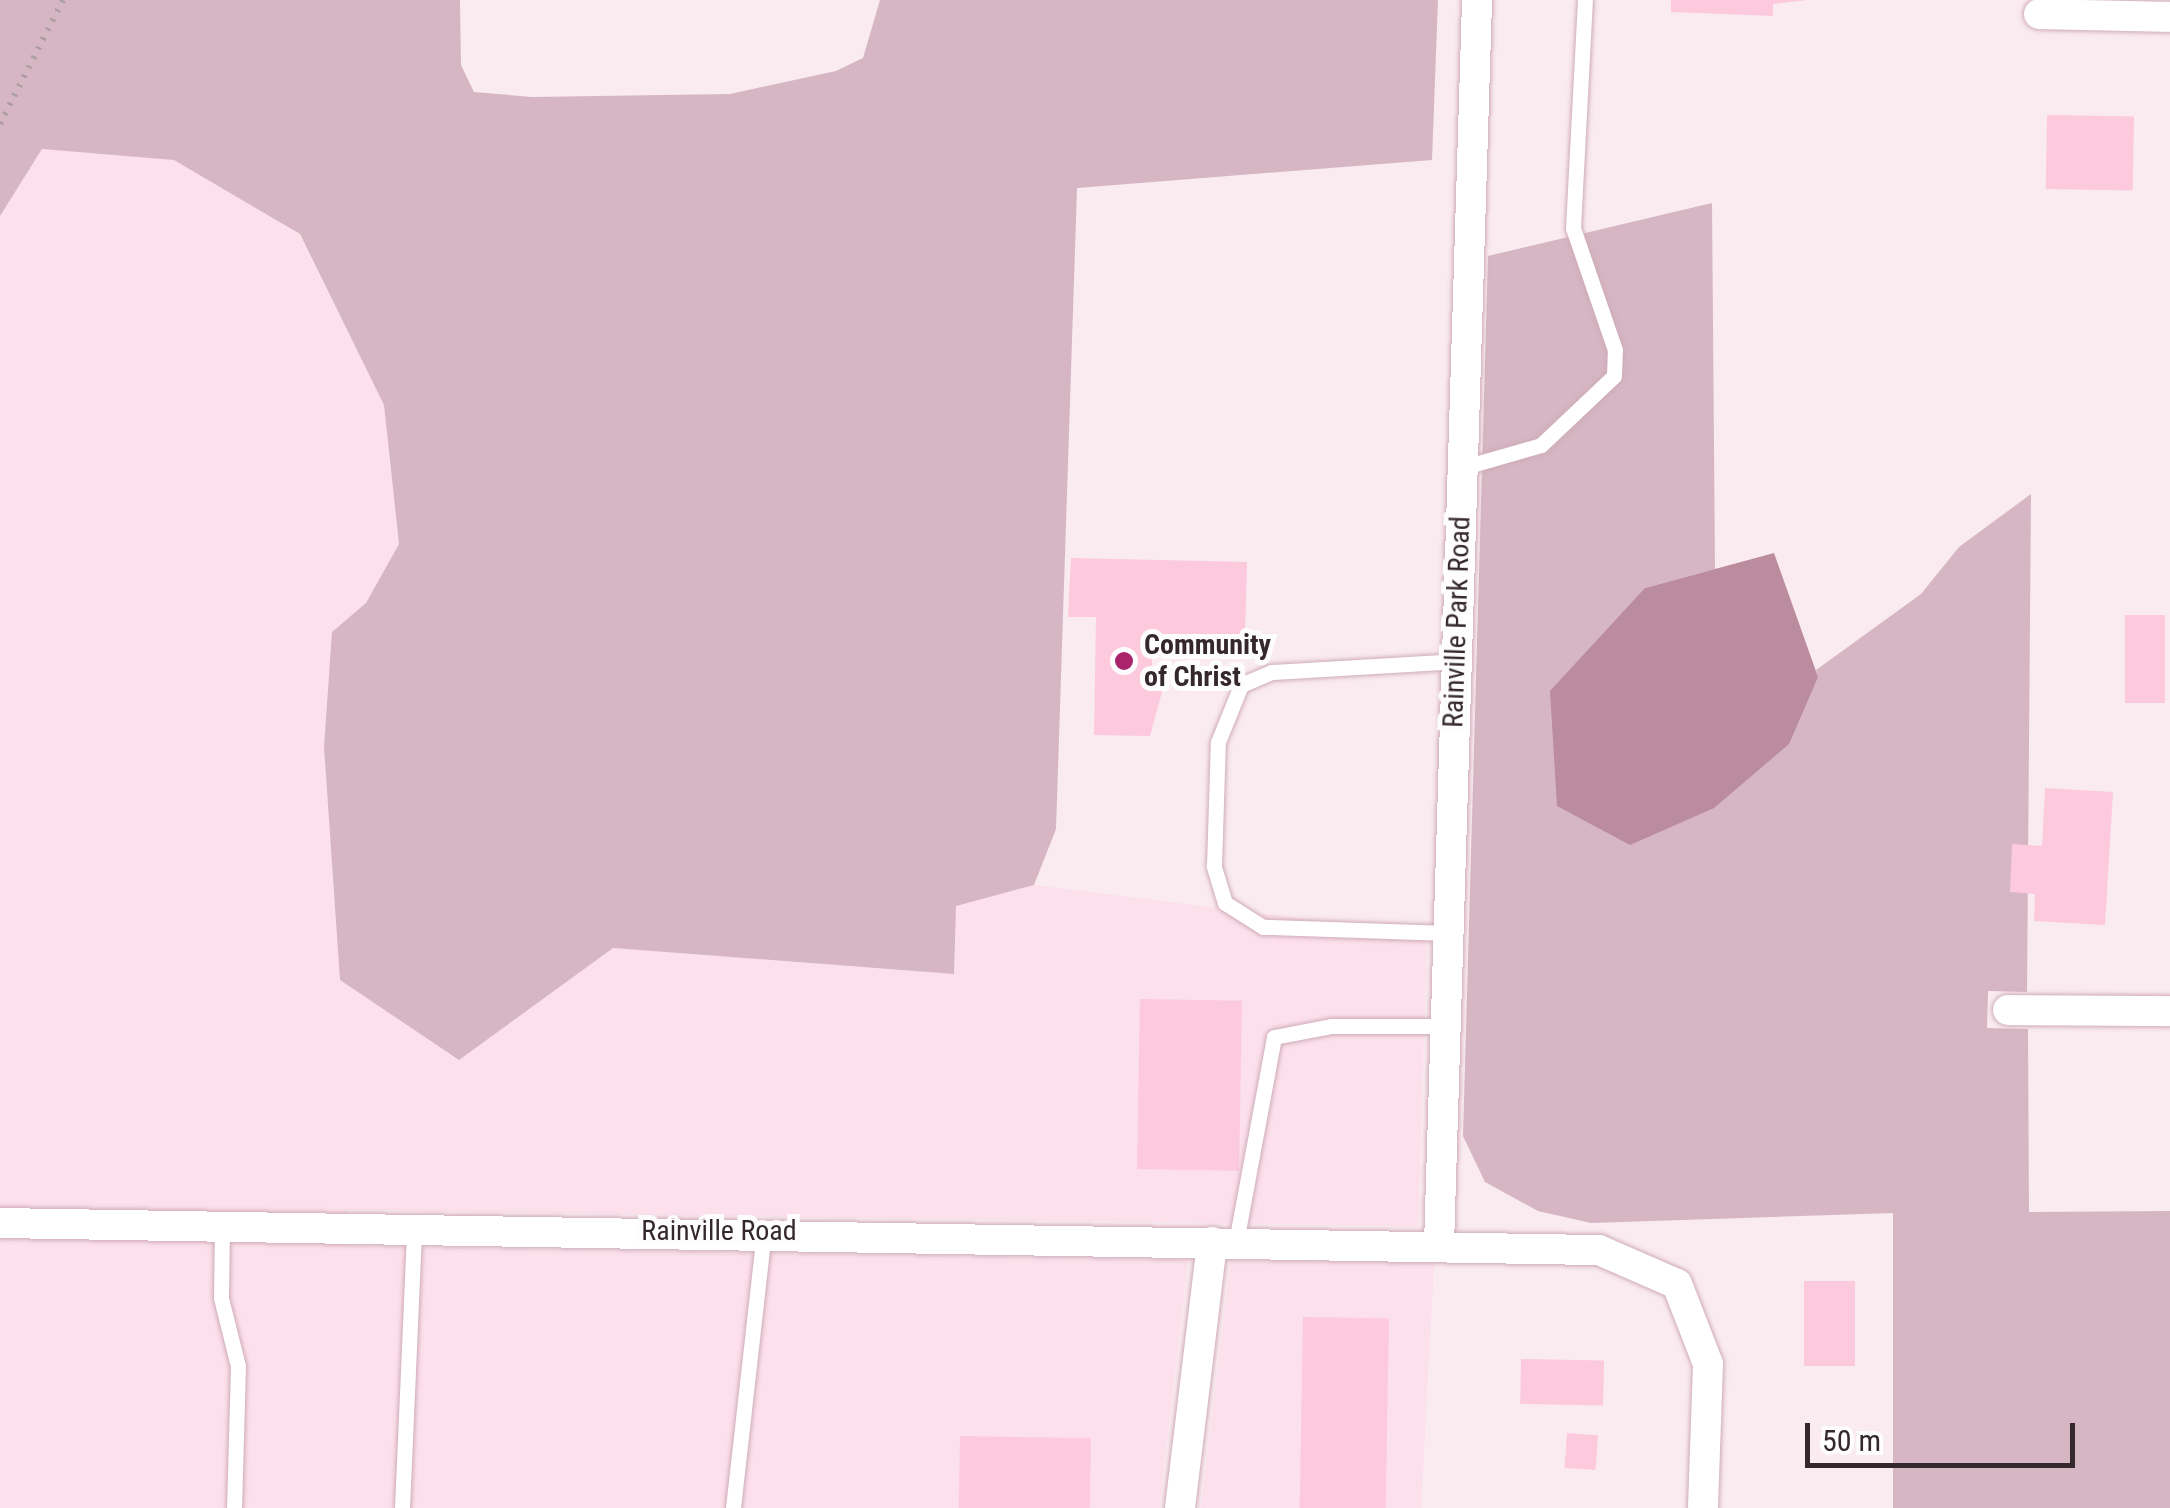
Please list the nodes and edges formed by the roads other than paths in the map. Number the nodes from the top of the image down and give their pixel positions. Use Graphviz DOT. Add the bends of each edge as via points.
graph roads {
  1 [pos="1477,0"];
  2 [pos="1585,0"];
  3 [pos="2039,14"];
  4 [pos="2170,17"];
  5 [pos="1461,468"];
  6 [pos="1456,660"];
  7 [pos="1448,933"];
  8 [pos="2008,1010"];
  9 [pos="2170,1011"];
  10 [pos="1445,1026"];
  11 [pos="0,1222"];
  12 [pos="222,1226"];
  13 [pos="414,1228"];
  14 [pos="764,1231"];
  15 [pos="1224,1242"];
  16 [pos="1439,1244"];
  17 [pos="234,1508"];
  18 [pos="402,1508"];
  19 [pos="734,1508"];
  20 [pos="1180,1508"];
  21 [pos="1703,1508"];
  1 -- 5 [label="street, Rainville Park Road"];
  2 -- 5 [label="lane" via="1573,228 1615,350 1614,376 1541,445"];
  3 -- 4 [label="street"];
  5 -- 6 [label="street, Rainville Park Road"];
  6 -- 7 [label="street, Rainville Park Road"];
  6 -- 7 [label="lane" via="1272,672 1240,685 1218,742 1214,848 1225,903 1263,927"];
  7 -- 10 [label="street, Rainville Park Road"];
  8 -- 9 [label="street"];
  10 -- 15 [label="lane" via="1331,1026 1274,1037"];
  10 -- 16 [label="street, Rainville Park Road"];
  11 -- 12 [label="street, Rainville Road"];
  12 -- 13 [label="street, Rainville Road"];
  12 -- 17 [label="lane" via="221,1298 238,1366"];
  13 -- 14 [label="street, Rainville Road"];
  13 -- 18 [label="lane"];
  14 -- 15 [label="street, Rainville Road"];
  14 -- 19 [label="lane"];
  15 -- 16 [label="street, Rainville Road"];
  15 -- 20 [label="street"];
  16 -- 21 [label="street, Rainville Road" via="1600,1250 1676,1284 1708,1364"];
}
